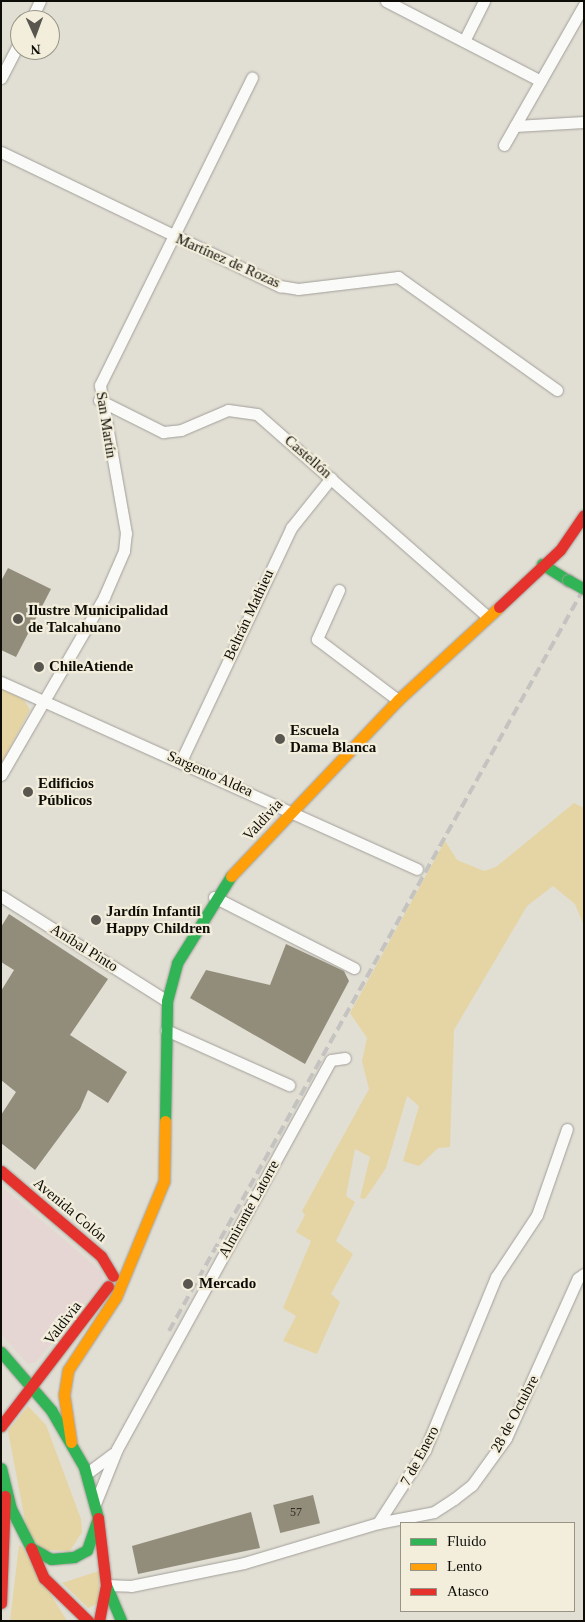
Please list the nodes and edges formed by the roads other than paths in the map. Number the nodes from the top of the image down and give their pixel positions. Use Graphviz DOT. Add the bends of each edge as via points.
graph roads {
  1 [pos="386,1"];
  2 [pos="484,1"];
  3 [pos="584,5"];
  4 [pos="464,41"];
  5 [pos="10,60"];
  6 [pos="1,78"];
  7 [pos="252,78"];
  8 [pos="541,81"];
  9 [pos="584,122"];
  10 [pos="515,126"];
  11 [pos="504,146"];
  12 [pos="1,152"];
  13 [pos="172,236"];
  14 [pos="556,390"];
  15 [pos="99,400"];
  16 [pos="331,478"];
  17 [pos="584,515"];
  18 [pos="542,564"];
  19 [pos="584,589"];
  20 [pos="338,590"];
  21 [pos="486,615"];
  22 [pos="1,682"];
  23 [pos="398,700"];
  24 [pos="45,701"];
  25 [pos="181,761"];
  26 [pos="1,775"];
  27 [pos="292,811"];
  28 [pos="417,869"];
  29 [pos="1,896"];
  30 [pos="214,897"];
  31 [pos="354,968"];
  32 [pos="167,1001"];
  33 [pos="166,1030"];
  34 [pos="345,1058"];
  35 [pos="289,1085"];
  36 [pos="567,1129"];
  37 [pos="1,1171"];
  38 [pos="141,1234"];
  39 [pos="584,1274"];
  40 [pos="113,1276"];
  41 [pos="119,1290"];
  42 [pos="1,1352"];
  43 [pos="32,1387"];
  44 [pos="1,1426"];
  45 [pos="71,1442"];
  46 [pos="117,1449"];
  47 [pos="1,1468"];
  48 [pos="86,1474"];
  49 [pos="5,1485"];
  50 [pos="95,1504"];
  51 [pos="98,1518"];
  52 [pos="378,1523"];
  53 [pos="31,1548"];
  54 [pos="44,1578"];
  55 [pos="106,1585"];
  56 [pos="1,1603"];
  57 [pos="74,1621"];
  58 [pos="88,1621"];
  59 [pos="99,1621"];
  60 [pos="121,1621"];
  1 -- 4 [label="street"];
  2 -- 4 [label="street"];
  3 -- 8 [label="street"];
  4 -- 8 [label="street"];
  5 -- 6 [label="street"];
  7 -- 13 [label="street, San Martín"];
  8 -- 10 [label="street"];
  9 -- 10 [label="street"];
  10 -- 11 [label="street"];
  12 -- 13 [label="street, Martínez de Rozas"];
  13 -- 14 [label="street, Martínez de Rozas" via="290,288 398,278"];
  13 -- 15 [label="street, San Martín" via="101,380"];
  15 -- 16 [label="street, Castellón" via="163,432 181,430 228,410 251,411"];
  15 -- 24 [label="street, San Martín" via="126,542 107,592"];
  16 -- 21 [label="street, Castellón"];
  16 -- 25 [label="street, Beltrán Mathieu" via="291,528"];
  17 -- 18 [label="main road, Valdivia" via="565,544"];
  18 -- 19 [label="main road, bridge"];
  18 -- 21 [label="main road, Valdivia"];
  20 -- 23 [label="street" via="318,641"];
  21 -- 23 [label="main road, Valdivia"];
  22 -- 24 [label="street, Sargento Aldea"];
  23 -- 27 [label="main road, Valdivia"];
  24 -- 25 [label="street, Sargento Aldea"];
  24 -- 26 [label="street, San Martín"];
  25 -- 27 [label="street, Sargento Aldea"];
  27 -- 28 [label="street, Sargento Aldea"];
  27 -- 30 [label="main road, Valdivia"];
  29 -- 32 [label="street, Aníbal Pinto"];
  30 -- 31 [label="street"];
  30 -- 32 [label="main road, Valdivia" via="177,963"];
  32 -- 33 [label="main road, Valdivia"];
  33 -- 35 [label="street"];
  33 -- 38 [label="main road, Valdivia" via="166,1169 161,1194"];
  34 -- 46 [label="street, Almirante Latorre" via="331,1060"];
  36 -- 52 [label="street, 7 de Enero" via="537,1215 496,1277 425,1450"];
  37 -- 40 [label="main road, Avenida Colón" via="101,1256"];
  38 -- 40 [label="main road, Valdivia"];
  38 -- 41 [label="main road, Valdivia"];
  39 -- 52 [label="street, 28 de Octubre" via="578,1278 506,1438 472,1485 434,1512"];
  40 -- 41 [label="main road, Avenida Colón"];
  40 -- 43 [label="main road, Valdivia" via="102,1298"];
  41 -- 45 [label="main road, Valdivia" via="66,1378"];
  42 -- 43 [label="main road"];
  43 -- 44 [label="main road, Valdivia"];
  43 -- 45 [label="main road"];
  45 -- 48 [label="main road"];
  46 -- 48 [label="street, Almirante Latorre"];
  46 -- 50 [label="street, Almirante Latorre"];
  47 -- 49 [label="main road"];
  48 -- 50 [label="main road"];
  49 -- 53 [label="main road" via="16,1521"];
  49 -- 56 [label="main road"];
  50 -- 51 [label="main road"];
  51 -- 53 [label="main road" via="92,1543 74,1557 44,1558"];
  51 -- 55 [label="main road"];
  52 -- 55 [label="street" via="244,1563 131,1586"];
  53 -- 54 [label="main road"];
  54 -- 57 [label="main road"];
  54 -- 58 [label="main road"];
  55 -- 59 [label="main road"];
  55 -- 60 [label="main road"];
}
